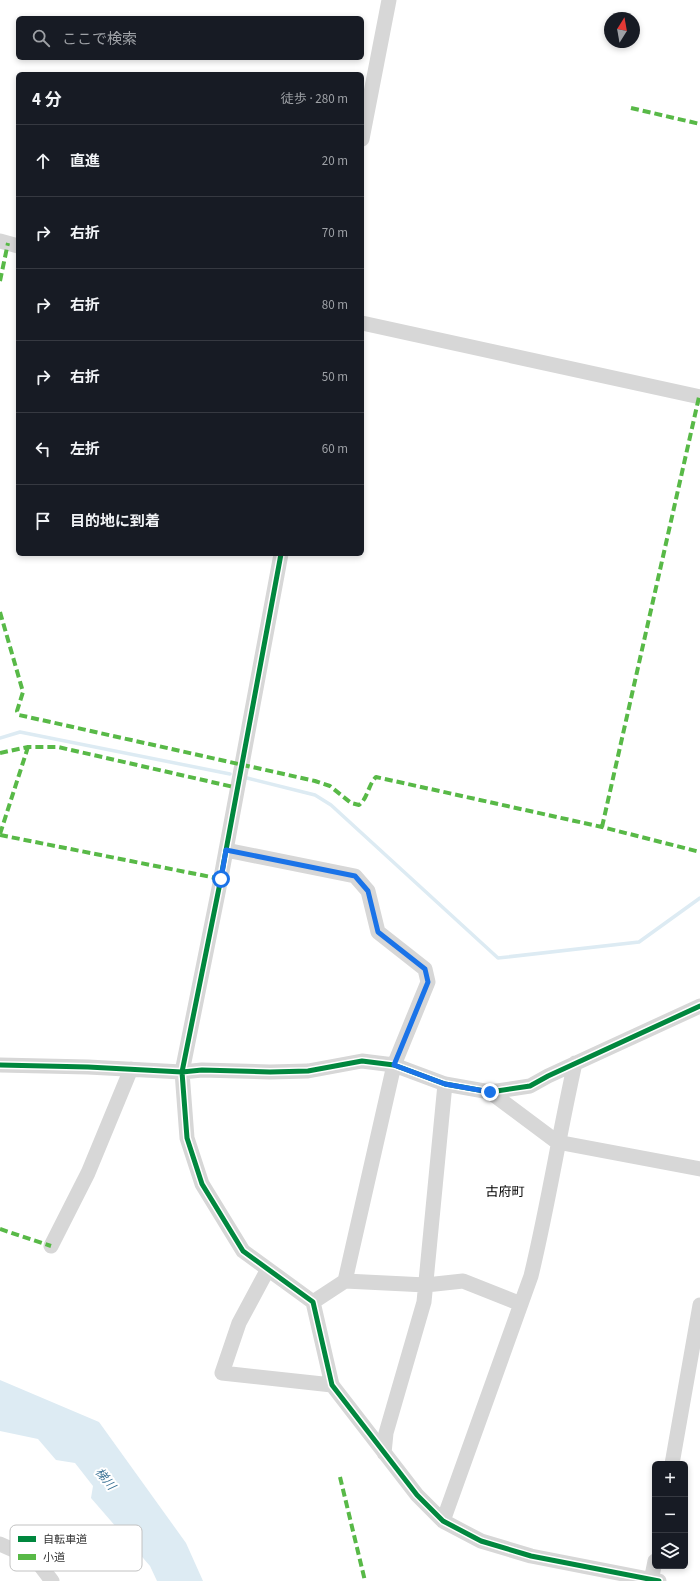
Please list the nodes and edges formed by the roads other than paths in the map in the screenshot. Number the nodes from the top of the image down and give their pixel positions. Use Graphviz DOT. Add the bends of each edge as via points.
graph roads {
  1 [pos="389,0"];
  2 [pos="364,129"];
  3 [pos="0,242"];
  4 [pos="16,246"];
  5 [pos="364,323"];
  6 [pos="700,397"];
  7 [pos="281,556"];
  8 [pos="226,850"];
  9 [pos="700,1006"];
  10 [pos="575,1064"];
  11 [pos="0,1065"];
  12 [pos="394,1065"];
  13 [pos="131,1069"];
  14 [pos="182,1072"];
  15 [pos="445,1084"];
  16 [pos="490,1092"];
  17 [pos="558,1142"];
  18 [pos="700,1169"];
  19 [pos="51,1246"];
  20 [pos="268,1269"];
  21 [pos="345,1281"];
  22 [pos="426,1285"];
  23 [pos="312,1302"];
  24 [pos="521,1304"];
  25 [pos="700,1305"];
  26 [pos="332,1385"];
  27 [pos="384,1452"];
  28 [pos="673,1461"];
  29 [pos="443,1521"];
  30 [pos="0,1544"];
  31 [pos="10,1548"];
  32 [pos="655,1569"];
  33 [pos="44,1571"];
  34 [pos="52,1581"];
  35 [pos="654,1581"];
  1 -- 2 [label="street"];
  3 -- 4 [label="street"];
  5 -- 6 [label="street"];
  7 -- 8 [label="street"];
  8 -- 12 [label="street" via="355,876 368,891 378,932 425,969 428,982"];
  8 -- 14 [label="street"];
  9 -- 10 [label="street"];
  10 -- 16 [label="street" via="530,1086"];
  10 -- 17 [label="street"];
  11 -- 13 [label="street"];
  12 -- 14 [label="street" via="362,1061 308,1071"];
  12 -- 15 [label="street"];
  12 -- 21 [label="street"];
  13 -- 14 [label="street"];
  13 -- 19 [label="street" via="88,1173"];
  14 -- 20 [label="street" via="187,1138 202,1184 243,1251"];
  15 -- 16 [label="street"];
  15 -- 22 [label="street"];
  16 -- 17 [label="street"];
  17 -- 18 [label="street"];
  17 -- 24 [label="street" via="541,1235"];
  20 -- 23 [label="street"];
  20 -- 26 [label="street" via="239,1324 222,1373"];
  21 -- 22 [label="street"];
  21 -- 23 [label="street"];
  22 -- 24 [label="street" via="463,1281"];
  22 -- 27 [label="street" via="424,1302 386,1433"];
  23 -- 26 [label="street"];
  24 -- 29 [label="street"];
  25 -- 28 [label="street"];
  26 -- 27 [label="street"];
  27 -- 29 [label="street" via="417,1495"];
  29 -- 35 [label="street" via="481,1541 531,1556"];
  30 -- 31 [label="street"];
  32 -- 35 [label="street"];
  33 -- 34 [label="street"];
}
